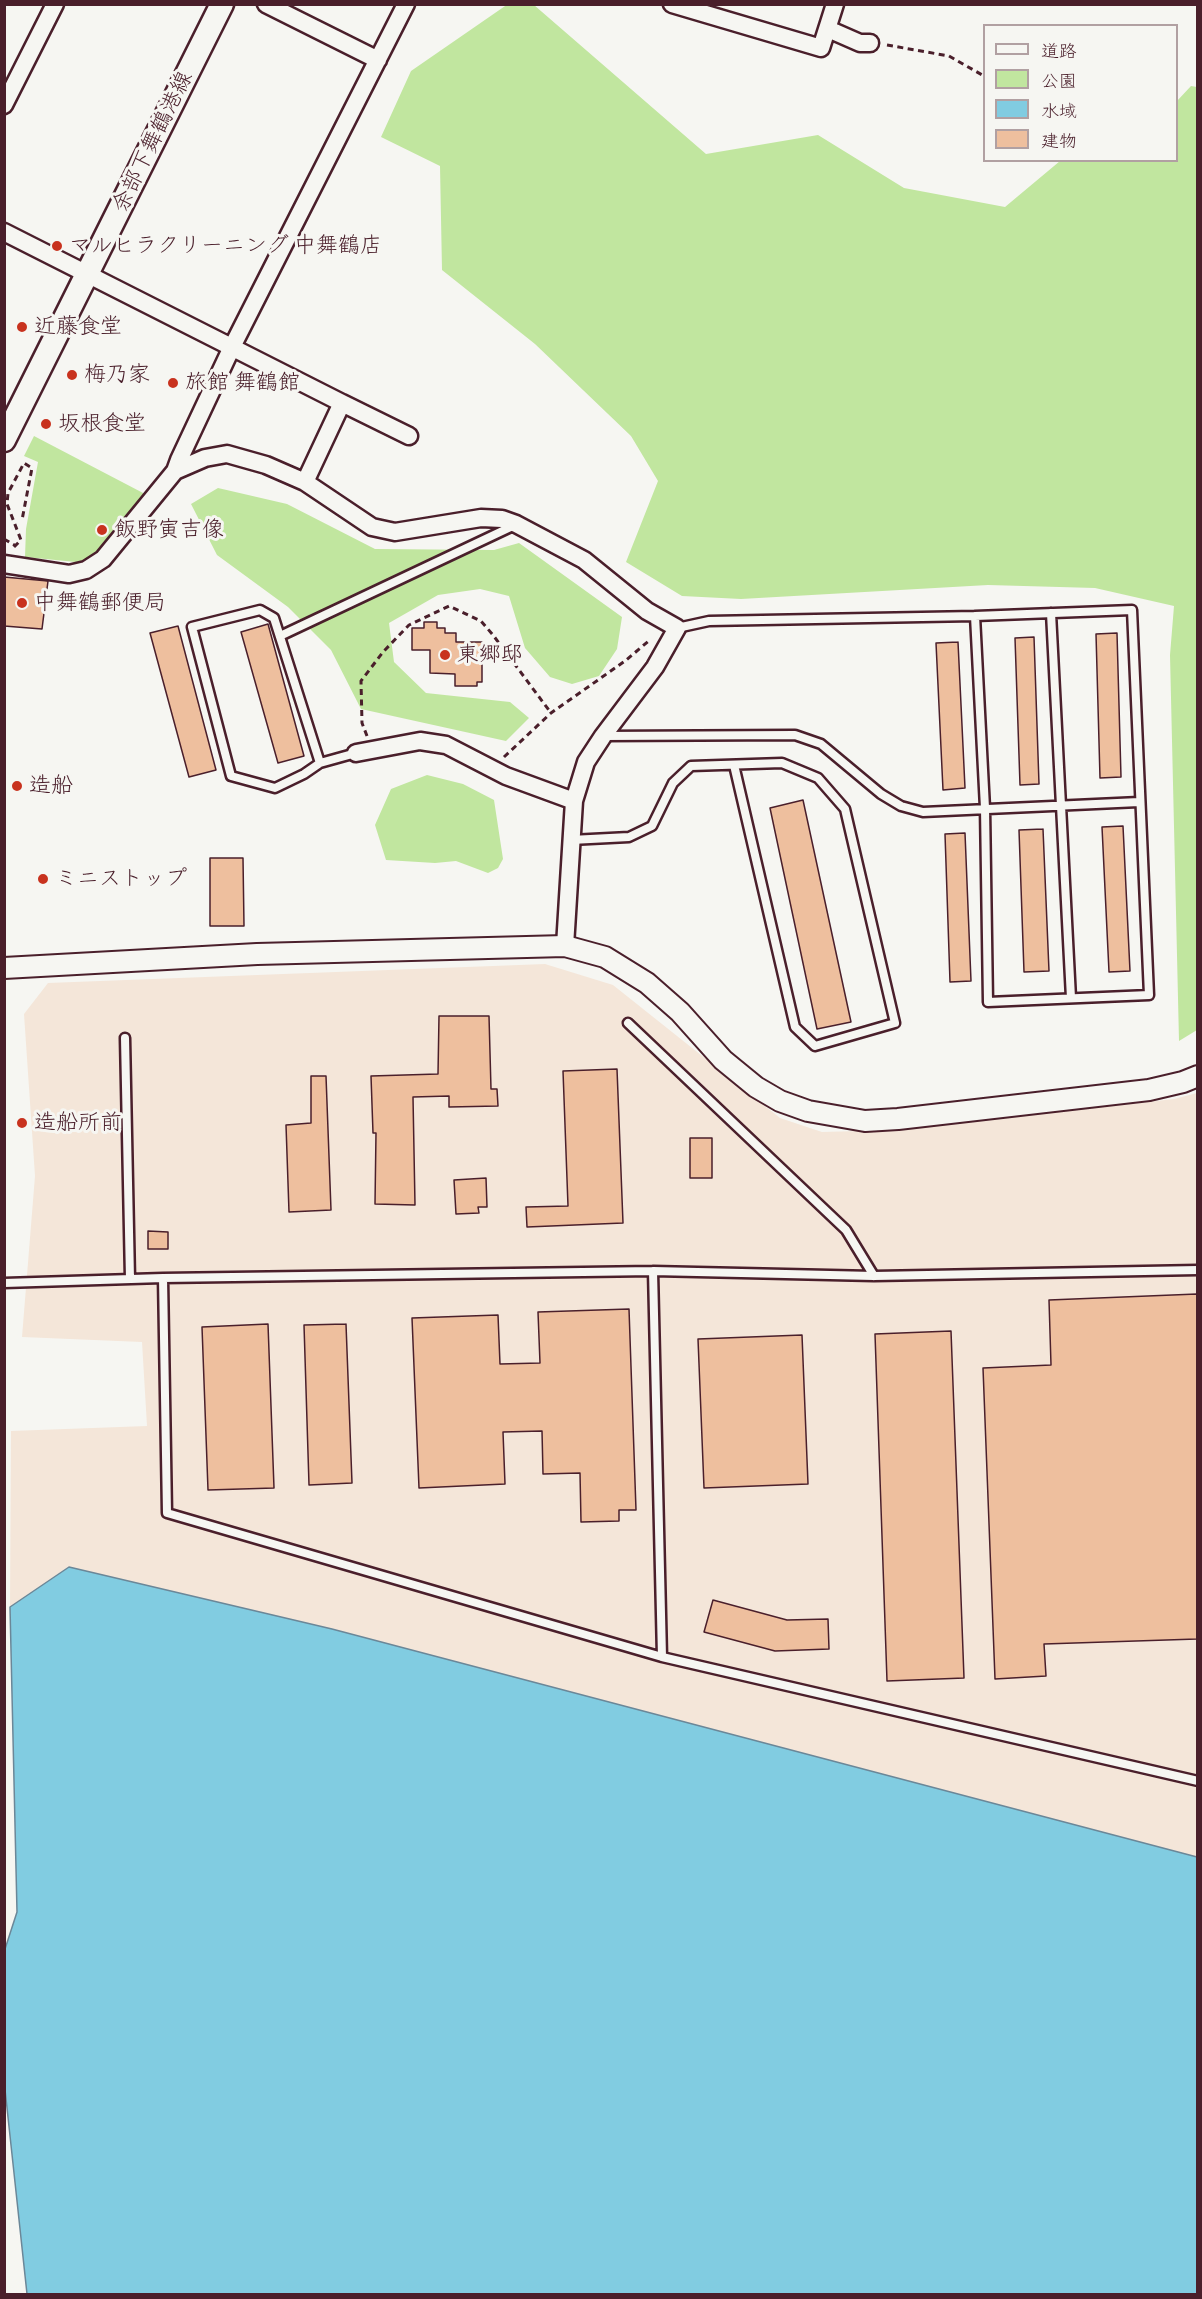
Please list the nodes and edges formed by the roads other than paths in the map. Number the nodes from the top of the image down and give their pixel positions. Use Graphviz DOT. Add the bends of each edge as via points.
graph roads {
  1 [pos="55,4"];
  2 [pos="222,4"];
  3 [pos="266,4"];
  4 [pos="406,4"];
  5 [pos="672,4"];
  6 [pos="835,4"];
  7 [pos="828,29"];
  8 [pos="870,43"];
  9 [pos="378,60"];
  10 [pos="4,105"];
  11 [pos="4,232"];
  12 [pos="88,273"];
  13 [pos="232,347"];
  14 [pos="342,402"];
  15 [pos="6,436"];
  16 [pos="409,436"];
  17 [pos="176,471"];
  18 [pos="305,482"];
  19 [pos="516,524"];
  20 [pos="4,564"];
  21 [pos="1051,613"];
  22 [pos="975,616"];
  23 [pos="673,625"];
  24 [pos="280,636"];
  25 [pos="603,736"];
  26 [pos="364,751"];
  27 [pos="320,763"];
  28 [pos="734,765"];
  29 [pos="574,801"];
  30 [pos="1139,802"];
  31 [pos="1059,806"];
  32 [pos="985,808"];
  33 [pos="571,840"];
  34 [pos="565,946"];
  35 [pos="4,968"];
  36 [pos="1071,998"];
  37 [pos="628,1023"];
  38 [pos="124,1038"];
  39 [pos="1197,1076"];
  40 [pos="1197,1270"];
  41 [pos="653,1271"];
  42 [pos="874,1276"];
  43 [pos="163,1278"];
  44 [pos="130,1279"];
  45 [pos="4,1283"];
  46 [pos="662,1656"];
  47 [pos="1197,1781"];
  1 -- 10 [label="street"];
  2 -- 12 [label="main road, 余部下舞鶴港線"];
  3 -- 9 [label="street"];
  4 -- 9 [label="street"];
  5 -- 7 [label="street" via="820,48"];
  6 -- 7 [label="street"];
  7 -- 8 [label="street" via="860,43"];
  9 -- 13 [label="street"];
  11 -- 12 [label="street"];
  12 -- 13 [label="street"];
  12 -- 15 [label="main road, 余部下舞鶴港線"];
  13 -- 14 [label="street"];
  13 -- 17 [label="street"];
  14 -- 16 [label="street"];
  14 -- 18 [label="street"];
  17 -- 18 [label="street" via="205,458 228,454"];
  17 -- 20 [label="street" via="103,559 86,570 69,574"];
  18 -- 19 [label="street" via="372,527 395,532 481,518"];
  19 -- 23 [label="street" via="584,560 647,611"];
  19 -- 24 [label="lane"];
  21 -- 22 [label="lane"];
  21 -- 30 [label="lane" via="1132,610"];
  21 -- 31 [label="lane"];
  22 -- 23 [label="lane"];
  22 -- 32 [label="lane"];
  23 -- 25 [label="street" via="655,667"];
  24 -- 27 [label="lane"];
  24 -- 27 [label="lane" via="274,618 260,610 192,627 231,776 275,789"];
  25 -- 29 [label="street" via="586,762"];
  25 -- 32 [label="lane" via="795,735 820,744 901,806 923,812"];
  26 -- 27 [label="lane"];
  26 -- 29 [label="street" via="420,741 446,745 506,776"];
  28 -- 28 [label="lane" via="795,1027 815,1046 895,1023 845,809 818,778 791,766"];
  28 -- 33 [label="lane" via="691,766 673,783 652,826 630,837"];
  29 -- 33 [label="street"];
  30 -- 31 [label="lane"];
  30 -- 36 [label="lane" via="1149,995"];
  31 -- 32 [label="lane"];
  31 -- 36 [label="lane"];
  32 -- 36 [label="lane" via="988,1002"];
  33 -- 34 [label="street"];
  34 -- 35 [label="street" via="257,954"];
  34 -- 39 [label="street" via="605,957 647,983 756,1088 780,1101 832,1117 898,1119 1149,1090"];
  37 -- 42 [label="lane" via="846,1230"];
  38 -- 44 [label="lane"];
  40 -- 42 [label="lane"];
  41 -- 42 [label="lane"];
  41 -- 43 [label="lane"];
  41 -- 46 [label="lane"];
  43 -- 44 [label="lane"];
  43 -- 46 [label="lane" via="167,1513"];
  44 -- 45 [label="lane"];
  46 -- 47 [label="lane"];
}
